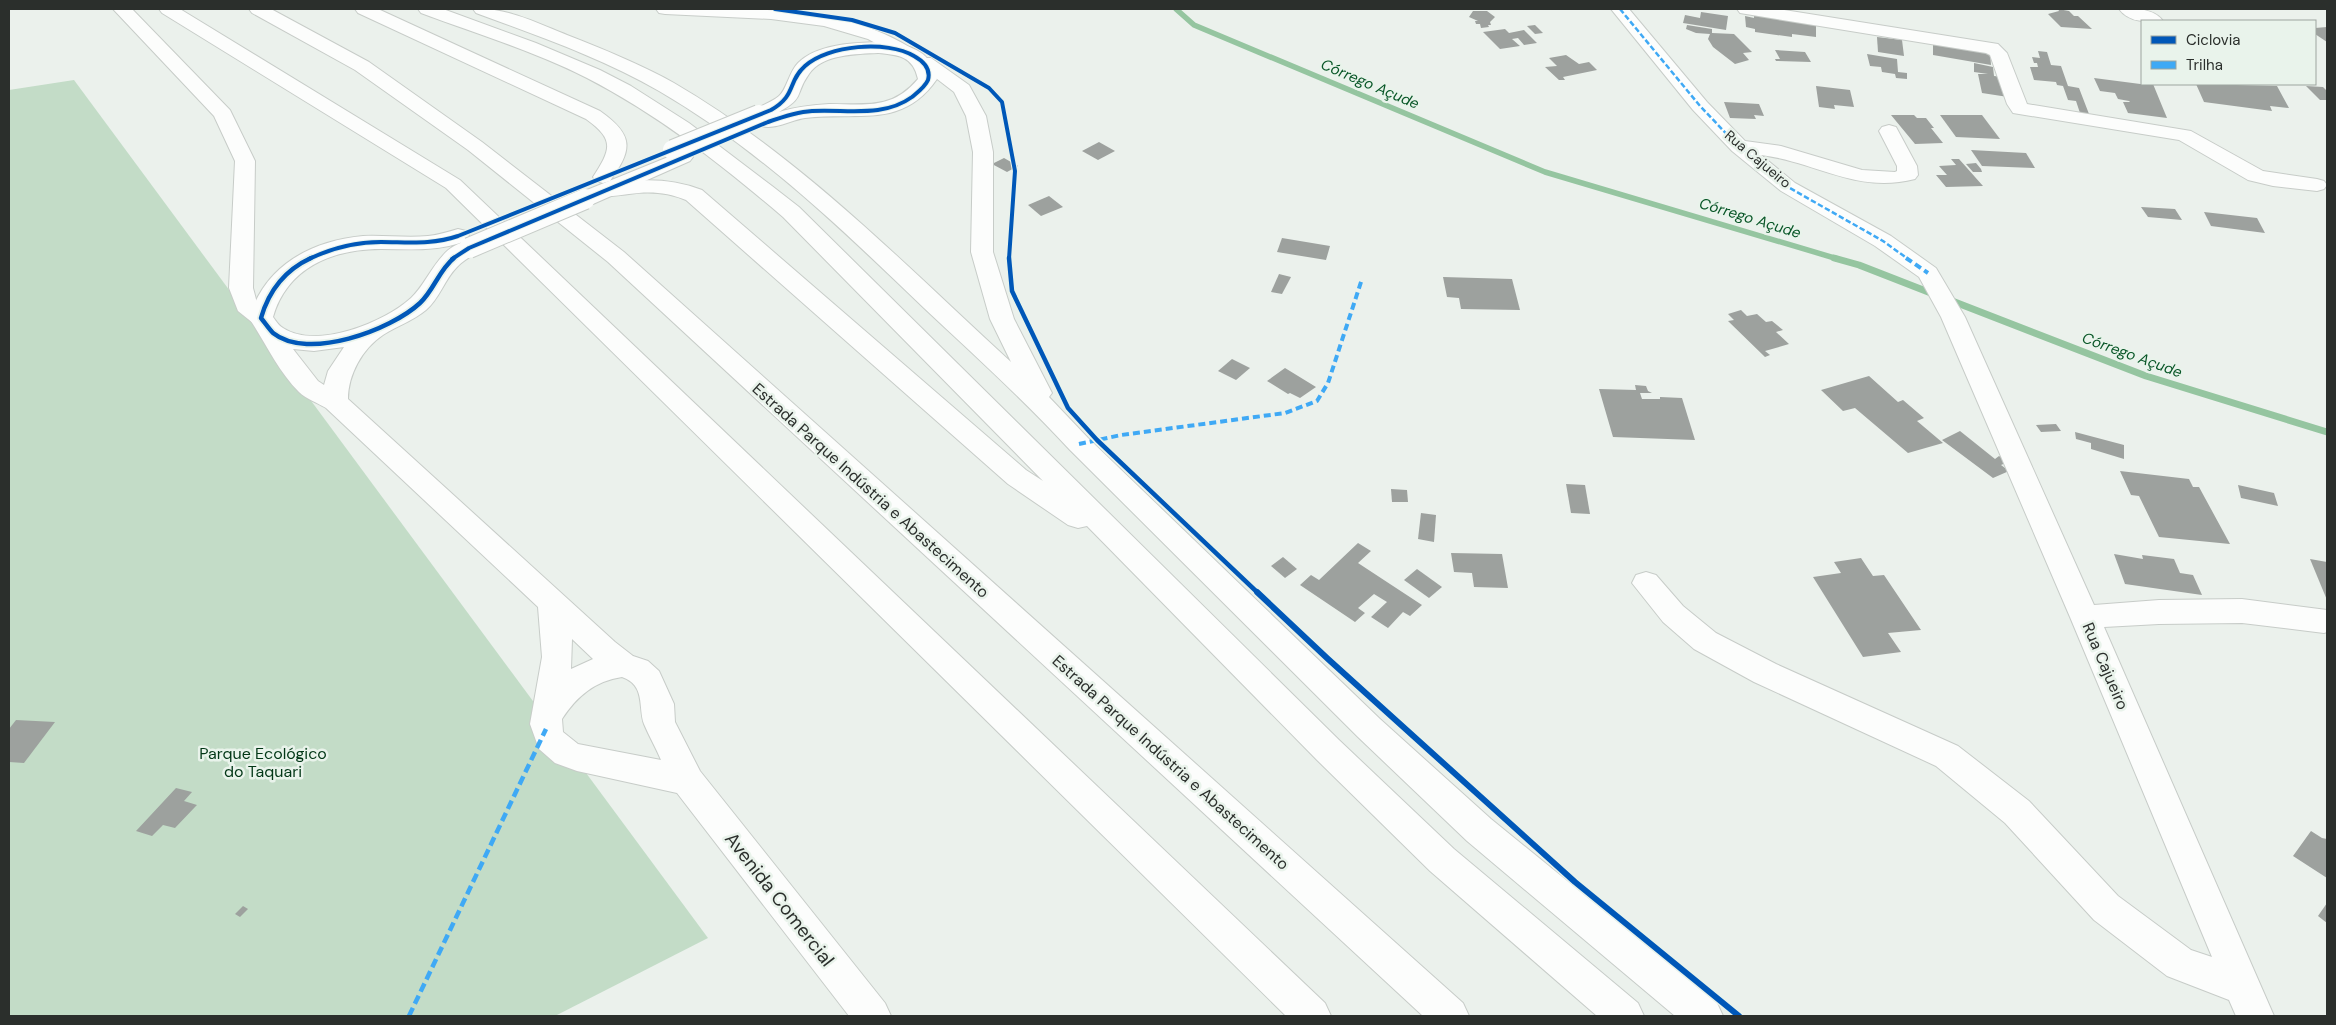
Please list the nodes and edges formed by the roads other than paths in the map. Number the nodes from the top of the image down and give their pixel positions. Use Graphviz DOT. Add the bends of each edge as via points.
graph roads {
  1 [pos="122,9"];
  2 [pos="168,9"];
  3 [pos="258,9"];
  4 [pos="364,9"];
  5 [pos="427,9"];
  6 [pos="482,9"];
  7 [pos="665,9"];
  8 [pos="1620,9"];
  9 [pos="1746,9"];
  10 [pos="2128,9"];
  11 [pos="2152,20"];
  12 [pos="914,57"];
  13 [pos="763,118"];
  14 [pos="1889,131"];
  15 [pos="1739,147"];
  16 [pos="2317,185"];
  17 [pos="591,189"];
  18 [pos="463,242"];
  19 [pos="266,325"];
  20 [pos="373,331"];
  21 [pos="335,402"];
  22 [pos="1048,410"];
  23 [pos="1130,554"];
  24 [pos="1646,583"];
  25 [pos="552,604"];
  26 [pos="2085,617"];
  27 [pos="2324,621"];
  28 [pos="622,665"];
  29 [pos="548,713"];
  30 [pos="688,781"];
  31 [pos="2242,986"];
  32 [pos="872,1016"];
  33 [pos="1312,1016"];
  34 [pos="1450,1016"];
  35 [pos="1625,1016"];
  36 [pos="1704,1016"];
  37 [pos="2255,1016"];
  1 -- 19 [label="main road" via="223,114 246,161 241,288 246,306"];
  2 -- 33 [label="main road" via="453,184"];
  3 -- 34 [label="main road, Estrada Parque Indústria e Abastecimento" via="362,66 475,146 616,258"];
  4 -- 17 [label="main road" via="609,125 615,133 618,151 614,162"];
  5 -- 23 [label="main road" via="564,60 637,98 745,174 798,218"];
  6 -- 22 [label="main road" via="606,57 665,86 723,123 820,198"];
  7 -- 12 [label="main road" via="780,16 835,24 875,36"];
  8 -- 15 [label="main road, Rua Cajueiro" via="1700,106"];
  9 -- 16 [label="main road" via="1992,48 1998,53 2020,109 2184,135 2260,177"];
  10 -- 11 [label="main road"];
  12 -- 13 [label="main road" via="875,47 823,56 802,68 788,99"];
  12 -- 13 [label="main road" via="928,71 928,79 913,97 901,103 868,112 814,111"];
  12 -- 22 [label="main road" via="962,89 976,116 983,152 982,252 1002,319"];
  13 -- 17 [label="main road"];
  14 -- 15 [label="main road" via="1907,166 1908,174 1902,177 1871,177 1778,152"];
  15 -- 26 [label="main road, Rua Cajueiro" via="1788,187 1883,241 1928,273 1954,317"];
  17 -- 18 [label="main road, bridge"];
  17 -- 23 [label="main road" via="650,186 684,190 694,195 1017,477"];
  18 -- 19 [label="main road" via="362,243 324,252 278,281 263,305"];
  18 -- 20 [label="main road" via="420,303"];
  19 -- 20 [label="main road" via="288,340 309,344"];
  19 -- 21 [label="main road, Avenida Comercial" via="287,360 309,387"];
  20 -- 21 [label="main road" via="337,375"];
  21 -- 25 [label="main road, Avenida Comercial"];
  22 -- 36 [label="main road" via="1355,714 1479,830"];
  23 -- 35 [label="main road" via="1442,860"];
  24 -- 31 [label="main road" via="1673,614 1705,641 1765,674 1947,756 2017,812 2106,908 2180,964"];
  25 -- 28 [label="main road, Avenida Comercial"];
  25 -- 29 [label="main road" via="557,654"];
  26 -- 27 [label="main road" via="2242,611"];
  26 -- 31 [label="main road, Rua Cajueiro"];
  28 -- 29 [label="main road" via="582,676 557,698"];
  28 -- 30 [label="main road, Avenida Comercial" via="636,670 648,680 658,704 659,722"];
  29 -- 30 [label="main road" via="546,729 560,751 588,761"];
  30 -- 32 [label="main road, Avenida Comercial"];
  31 -- 37 [label="main road, Rua Cajueiro"];
}
